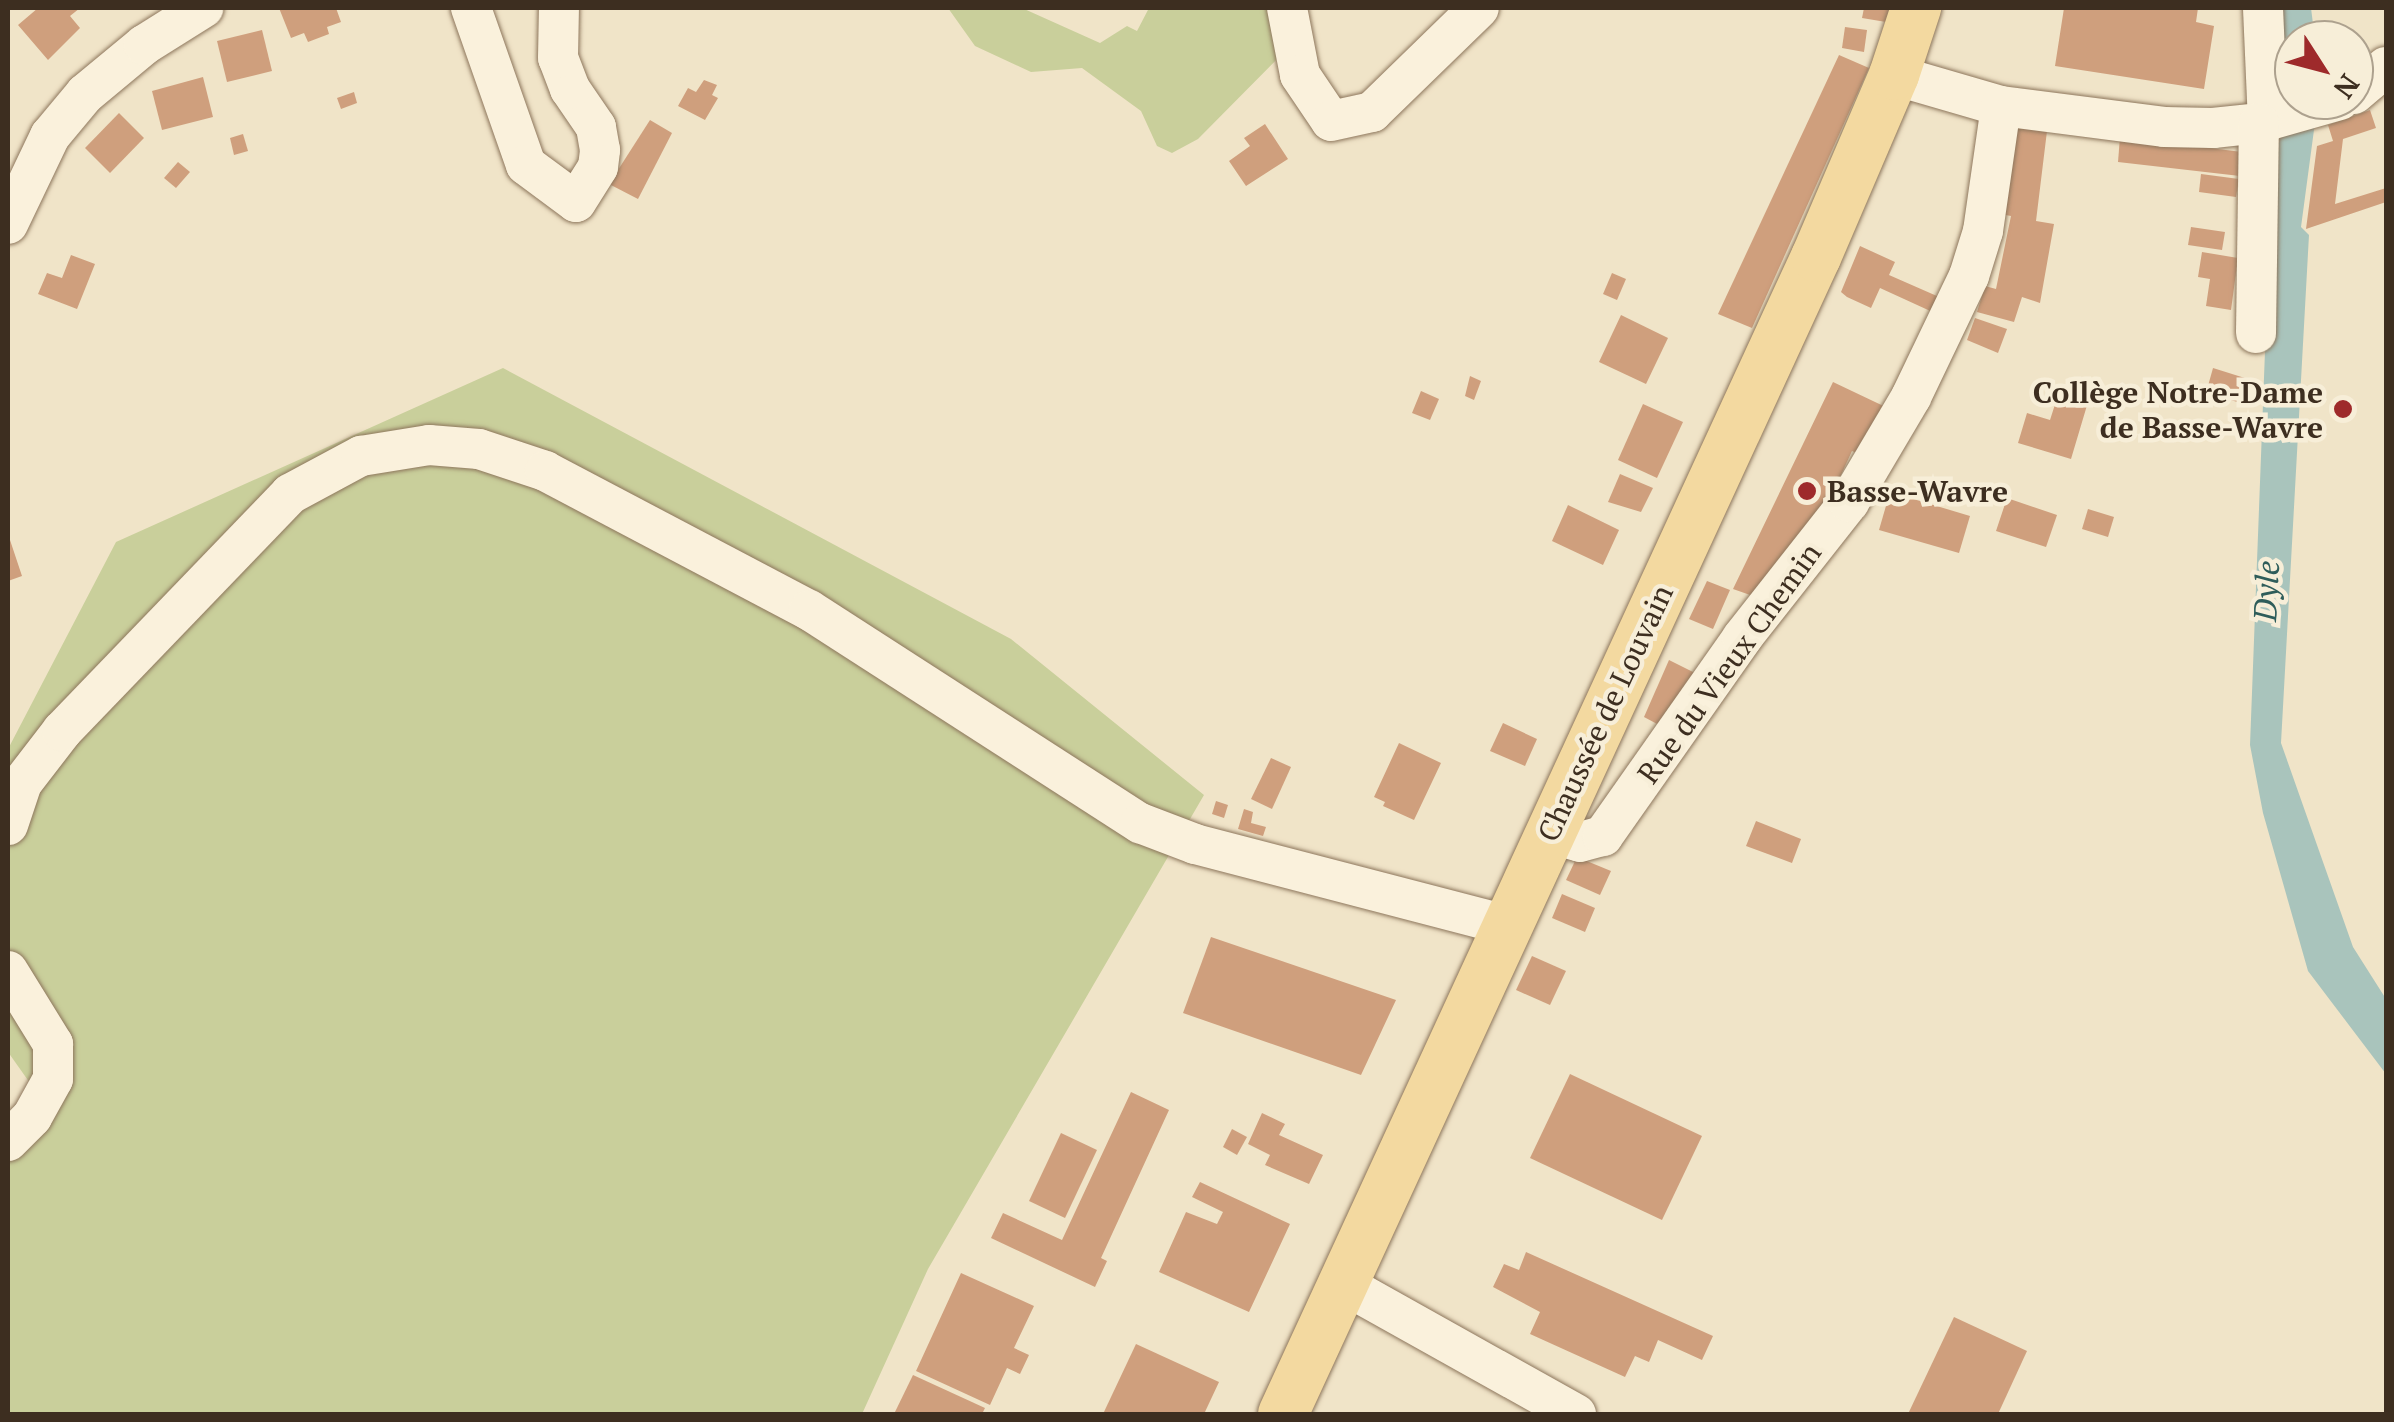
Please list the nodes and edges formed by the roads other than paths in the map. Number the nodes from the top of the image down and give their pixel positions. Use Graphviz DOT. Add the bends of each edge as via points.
graph roads {
  1 [pos="203,8"];
  2 [pos="472,8"];
  3 [pos="558,8"];
  4 [pos="1287,8"];
  5 [pos="1478,8"];
  6 [pos="1916,8"];
  7 [pos="2263,8"];
  8 [pos="1894,75"];
  9 [pos="2001,106"];
  10 [pos="2274,120"];
  11 [pos="2269,121"];
  12 [pos="8,224"];
  13 [pos="2256,333"];
  14 [pos="8,825"];
  15 [pos="1550,833"];
  16 [pos="1507,925"];
  17 [pos="8,971"];
  18 [pos="8,1141"];
  19 [pos="1343,1284"];
  20 [pos="1283,1414"];
  21 [pos="1576,1414"];
  1 -- 12 [label="street" via="85,94 50,136"];
  2 -- 3 [label="street" via="526,165 576,202 598,167 600,150 596,127 558,58"];
  4 -- 5 [label="street" via="1300,75 1331,121 1372,112"];
  6 -- 8 [label="main road, Chaussée de Louvain"];
  7 -- 11 [label="street"];
  8 -- 9 [label="street"];
  8 -- 15 [label="main road, Chaussée de Louvain"];
  9 -- 11 [label="street" via="2164,127"];
  9 -- 15 [label="street, Rue du Vieux Chemin" via="1969,276 1911,397 1849,502 1742,638 1603,836 1580,842"];
  10 -- 11 [label="street"];
  11 -- 13 [label="street"];
  14 -- 16 [label="street" via="22,784 62,731 290,494 361,456 429,445 479,449 545,470 810,610 1140,823 1194,844"];
  15 -- 16 [label="main road, Chaussée de Louvain"];
  16 -- 19 [label="main road, Chaussée de Louvain"];
  17 -- 18 [label="street" via="53,1044 53,1079 32,1117"];
  19 -- 20 [label="main road, Chaussée de Louvain"];
  19 -- 21 [label="street"];
}
